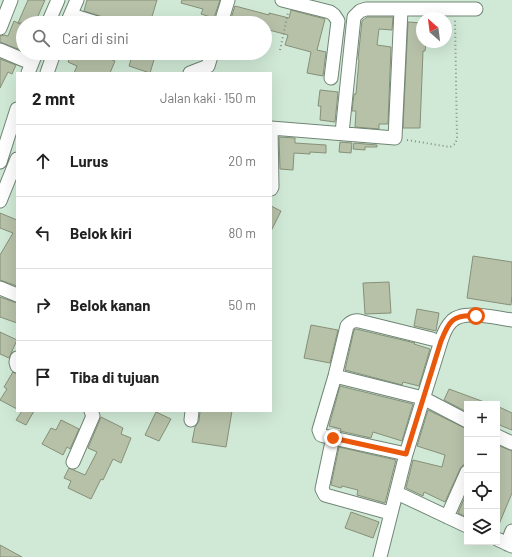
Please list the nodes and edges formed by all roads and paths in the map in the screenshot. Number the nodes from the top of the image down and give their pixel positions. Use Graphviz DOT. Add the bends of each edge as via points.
graph roads {
  1 [pos="12,0"];
  2 [pos="58,0"];
  3 [pos="78,0"];
  4 [pos="228,0"];
  5 [pos="286,1"];
  6 [pos="454,9"];
  7 [pos="476,9"];
  8 [pos="401,10"];
  9 [pos="51,16"];
  10 [pos="70,16"];
  11 [pos="223,16"];
  12 [pos="0,28"];
  13 [pos="0,50"];
  14 [pos="280,50"];
  15 [pos="16,56"];
  16 [pos="52,60"];
  17 [pos="210,60"];
  18 [pos="47,72"];
  19 [pos="193,72"];
  20 [pos="330,78"];
  21 [pos="16,112"];
  22 [pos="272,128"];
  23 [pos="342,133"];
  24 [pos="395,138"];
  25 [pos="272,148"];
  26 [pos="16,161"];
  27 [pos="0,162"];
  28 [pos="272,179"];
  29 [pos="3,184"];
  30 [pos="0,201"];
  31 [pos="0,288"];
  32 [pos="16,295"];
  33 [pos="512,320"];
  34 [pos="432,339"];
  35 [pos="335,376"];
  36 [pos="423,398"];
  37 [pos="91,412"];
  38 [pos="464,419"];
  39 [pos="499,437"];
  40 [pos="333,438"];
  41 [pos="512,443"];
  42 [pos="406,454"];
  43 [pos="73,462"];
  44 [pos="467,473"];
  45 [pos="397,493"];
  46 [pos="390,513"];
  47 [pos="447,517"];
  48 [pos="464,525"];
  49 [pos="512,531"];
  50 [pos="505,543"];
  51 [pos="380,557"];
  1 -- 12 [label="street"];
  2 -- 9 [label="street"];
  3 -- 10 [label="street"];
  4 -- 11 [label="street"];
  5 -- 14 [label="path"];
  5 -- 20 [label="street" via="330,12 338,21"];
  6 -- 7 [label="street"];
  6 -- 8 [label="street"];
  6 -- 24 [label="path" via="457,139 455,144 450,147"];
  8 -- 23 [label="street" via="366,9 354,17"];
  8 -- 24 [label="street"];
  13 -- 15 [label="street"];
  16 -- 18 [label="street"];
  17 -- 19 [label="street" via="208,66"];
  21 -- 27 [label="street"];
  22 -- 23 [label="street"];
  23 -- 24 [label="street"];
  25 -- 28 [label="street"];
  26 -- 29 [label="street"];
  29 -- 30 [label="street"];
  31 -- 32 [label="street"];
  33 -- 36 [label="street" via="466,315 451,321 441,341"];
  34 -- 35 [label="street" via="355,320 347,326"];
  35 -- 36 [label="street"];
  35 -- 40 [label="street" via="319,430 322,435"];
  36 -- 38 [label="street"];
  36 -- 42 [label="street"];
  37 -- 43 [label="street" via="93,416"];
  39 -- 41 [label="street"];
  40 -- 42 [label="street"];
  40 -- 46 [label="street" via="322,493"];
  42 -- 45 [label="street"];
  44 -- 47 [label="street"];
  45 -- 46 [label="street"];
  45 -- 47 [label="street"];
  46 -- 51 [label="street"];
  47 -- 48 [label="street"];
  49 -- 50 [label="street"];
}
